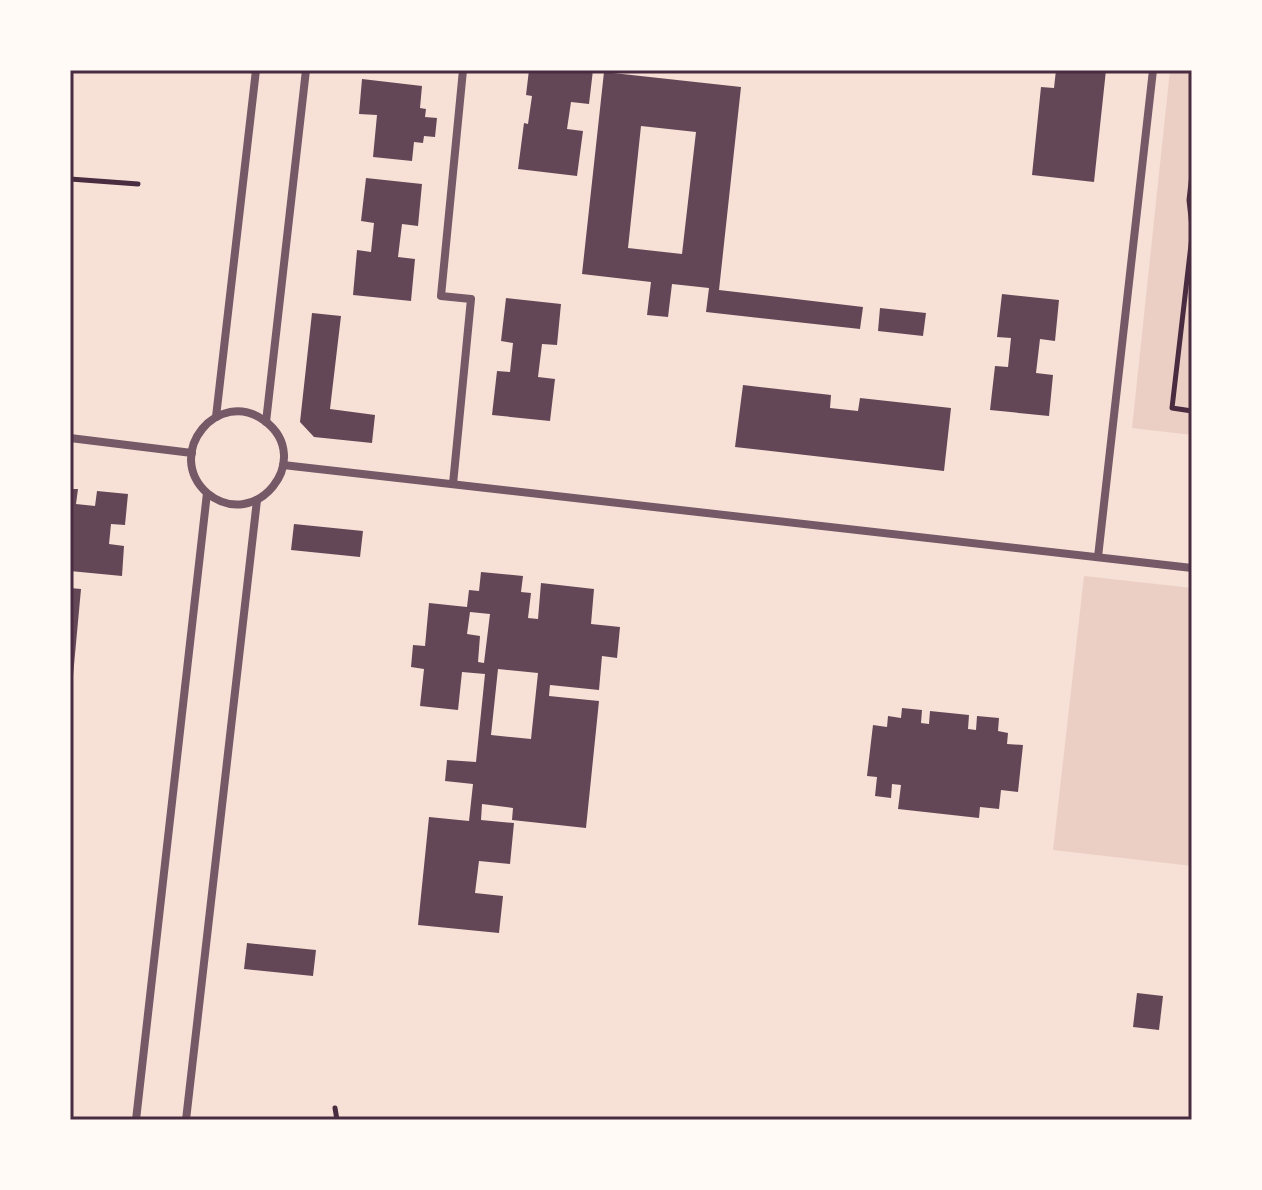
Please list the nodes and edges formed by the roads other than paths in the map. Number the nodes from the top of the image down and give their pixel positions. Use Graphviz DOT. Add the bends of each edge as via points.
graph roads {
  1 [pos="256,70"];
  2 [pos="306,70"];
  3 [pos="463,70"];
  4 [pos="1153,70"];
  5 [pos="216,417"];
  6 [pos="266,422"];
  7 [pos="70,438"];
  8 [pos="192,453"];
  9 [pos="283,465"];
  10 [pos="453,484"];
  11 [pos="207,493"];
  12 [pos="257,500"];
  13 [pos="1098,557"];
  14 [pos="1192,568"];
  15 [pos="136,1120"];
  16 [pos="186,1120"];
  1 -- 5 [label="street"];
  2 -- 6 [label="street"];
  3 -- 10 [label="street" via="441,296 471,299"];
  4 -- 13 [label="street"];
  5 -- 6 [label="street" via="248,413"];
  5 -- 8 [label="street" via="197,434"];
  6 -- 9 [label="street" via="282,444"];
  7 -- 8 [label="street"];
  8 -- 11 [label="street" via="195,477"];
  9 -- 10 [label="street"];
  9 -- 12 [label="street" via="273,489"];
  10 -- 13 [label="street"];
  11 -- 12 [label="street" via="228,504"];
  11 -- 15 [label="street"];
  12 -- 16 [label="street"];
  13 -- 14 [label="street"];
}
